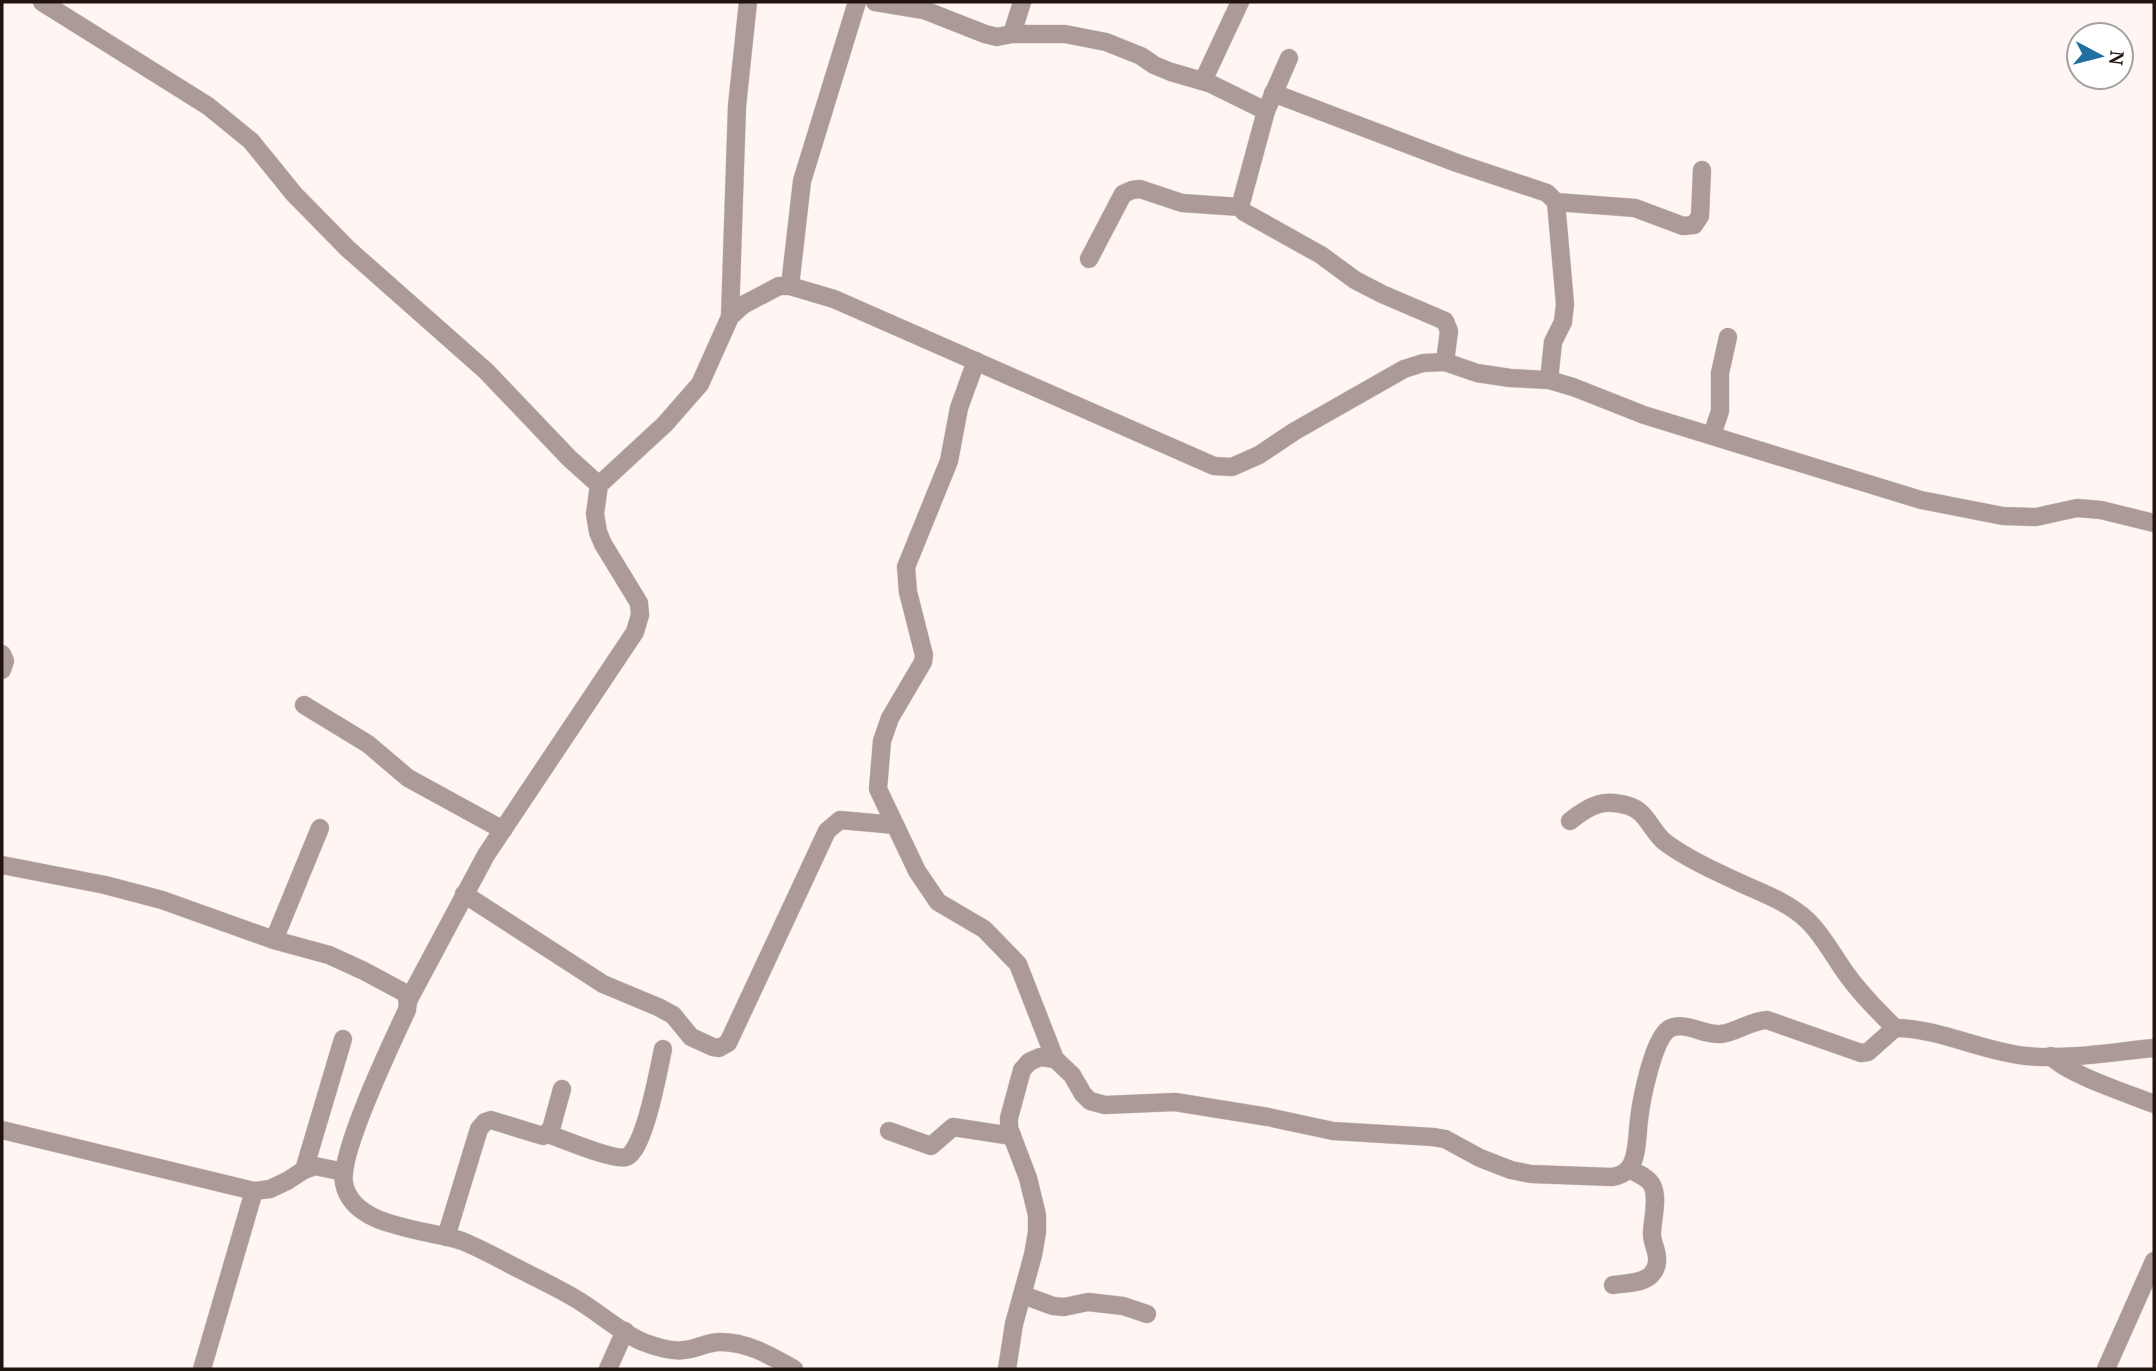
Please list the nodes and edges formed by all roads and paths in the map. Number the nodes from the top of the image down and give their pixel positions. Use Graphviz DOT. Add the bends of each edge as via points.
graph roads {
  1 [pos="42,2"];
  2 [pos="748,2"];
  3 [pos="857,2"];
  4 [pos="875,2"];
  5 [pos="1022,2"];
  6 [pos="1240,2"];
  7 [pos="1012,34"];
  8 [pos="1289,58"];
  9 [pos="1203,81"];
  10 [pos="1273,93"];
  11 [pos="1266,111"];
  12 [pos="1702,170"];
  13 [pos="1556,202"];
  14 [pos="1240,207"];
  15 [pos="1089,259"];
  16 [pos="790,286"];
  17 [pos="730,317"];
  18 [pos="1728,337"];
  19 [pos="976,361"];
  20 [pos="1446,362"];
  21 [pos="1549,380"];
  22 [pos="1712,435"];
  23 [pos="600,485"];
  24 [pos="2154,523"];
  25 [pos="2,654"];
  26 [pos="2,670"];
  27 [pos="304,705"];
  28 [pos="1570,821"];
  29 [pos="895,825"];
  30 [pos="320,828"];
  31 [pos="503,830"];
  32 [pos="2,865"];
  33 [pos="464,894"];
  34 [pos="274,940"];
  35 [pos="408,1001"];
  36 [pos="1895,1028"];
  37 [pos="343,1039"];
  38 [pos="2154,1048"];
  39 [pos="663,1049"];
  40 [pos="2051,1056"];
  41 [pos="1055,1059"];
  42 [pos="562,1089"];
  43 [pos="2154,1104"];
  44 [pos="2,1130"];
  45 [pos="889,1131"];
  46 [pos="548,1134"];
  47 [pos="1012,1136"];
  48 [pos="1629,1169"];
  49 [pos="304,1170"];
  50 [pos="344,1172"];
  51 [pos="254,1191"];
  52 [pos="446,1237"];
  53 [pos="2154,1261"];
  54 [pos="1613,1285"];
  55 [pos="1023,1294"];
  56 [pos="1147,1314"];
  57 [pos="625,1331"];
  58 [pos="202,1369"];
  59 [pos="608,1369"];
  60 [pos="794,1369"];
  61 [pos="1007,1369"];
  62 [pos="2106,1369"];
  1 -- 23 [label="street" via="208,106 251,141 348,249 486,371"];
  2 -- 17 [label="street" via="737,106"];
  3 -- 16 [label="street" via="802,181"];
  4 -- 7 [label="street" via="924,10 997,37"];
  5 -- 7 [label="street"];
  6 -- 9 [label="street"];
  7 -- 9 [label="street" via="1065,34 1105,42"];
  8 -- 10 [label="street"];
  9 -- 11 [label="street"];
  10 -- 11 [label="street"];
  10 -- 13 [label="street" via="1548,193"];
  11 -- 14 [label="street"];
  12 -- 13 [label="street" via="1700,216 1694,225 1683,226 1635,208"];
  13 -- 21 [label="street" via="1565,304 1563,322 1553,342"];
  14 -- 15 [label="street" via="1182,203 1132,190 1123,194"];
  14 -- 20 [label="street" via="1321,254 1355,280 1445,321 1449,331"];
  16 -- 17 [label="street" via="763,294"];
  16 -- 19 [label="street" via="834,299"];
  17 -- 23 [label="street" via="700,384"];
  18 -- 22 [label="street" via="1720,373 1720,411"];
  19 -- 20 [label="street" via="1194,459 1232,467 1404,369"];
  19 -- 29 [label="street" via="959,408 950,461 906,567 924,655 882,741 878,789"];
  20 -- 21 [label="street" via="1477,373"];
  21 -- 22 [label="street"];
  22 -- 24 [label="street" via="1943,505 2036,517 2089,509"];
  23 -- 31 [label="street" via="595,514 598,532 639,603 640,615 635,632"];
  25 -- 26 [label="street"];
  27 -- 31 [label="street" via="368,744 408,778"];
  28 -- 36 [label="street" via="1602,803 1633,806 1664,841 1779,900 1811,923 1864,998"];
  29 -- 33 [label="street" via="840,820 827,831 728,1043 719,1048 691,1037 673,1015 603,984"];
  29 -- 41 [label="street" via="938,902 984,929 1017,964"];
  30 -- 34 [label="street"];
  31 -- 33 [label="street"];
  32 -- 34 [label="street" via="162,900"];
  33 -- 35 [label="street"];
  34 -- 35 [label="street" via="329,955 365,971 405,993"];
  35 -- 50 [label="street"];
  36 -- 40 [label="street" via="2024,1056"];
  36 -- 48 [label="street" via="1861,1054 1767,1020 1720,1034 1670,1028 1647,1074"];
  37 -- 49 [label="street"];
  38 -- 40 [label="street"];
  39 -- 46 [label="street" via="644,1132 631,1154 611,1156"];
  40 -- 43 [label="street" via="2074,1072"];
  41 -- 47 [label="street" via="1040,1057 1022,1070 1009,1118"];
  41 -- 48 [label="street" via="1097,1104 1175,1102 1333,1131 1433,1137 1531,1174 1612,1177"];
  42 -- 46 [label="street"];
  44 -- 51 [label="street"];
  45 -- 47 [label="street" via="931,1146 953,1127"];
  46 -- 52 [label="street" via="485,1122"];
  47 -- 55 [label="street" via="1037,1215"];
  48 -- 54 [label="street" via="1652,1185 1651,1238 1658,1259 1651,1275"];
  49 -- 50 [label="street" via="315,1166"];
  49 -- 51 [label="street" via="270,1189"];
  50 -- 52 [label="street" via="348,1192 368,1214 394,1226"];
  51 -- 58 [label="street"];
  52 -- 57 [label="street" via="481,1249 574,1297"];
  53 -- 62 [label="street"];
  55 -- 56 [label="street" via="1053,1306 1088,1301"];
  55 -- 61 [label="street"];
  57 -- 59 [label="street"];
  57 -- 60 [label="street" via="667,1350 719,1342 743,1345"];
}
